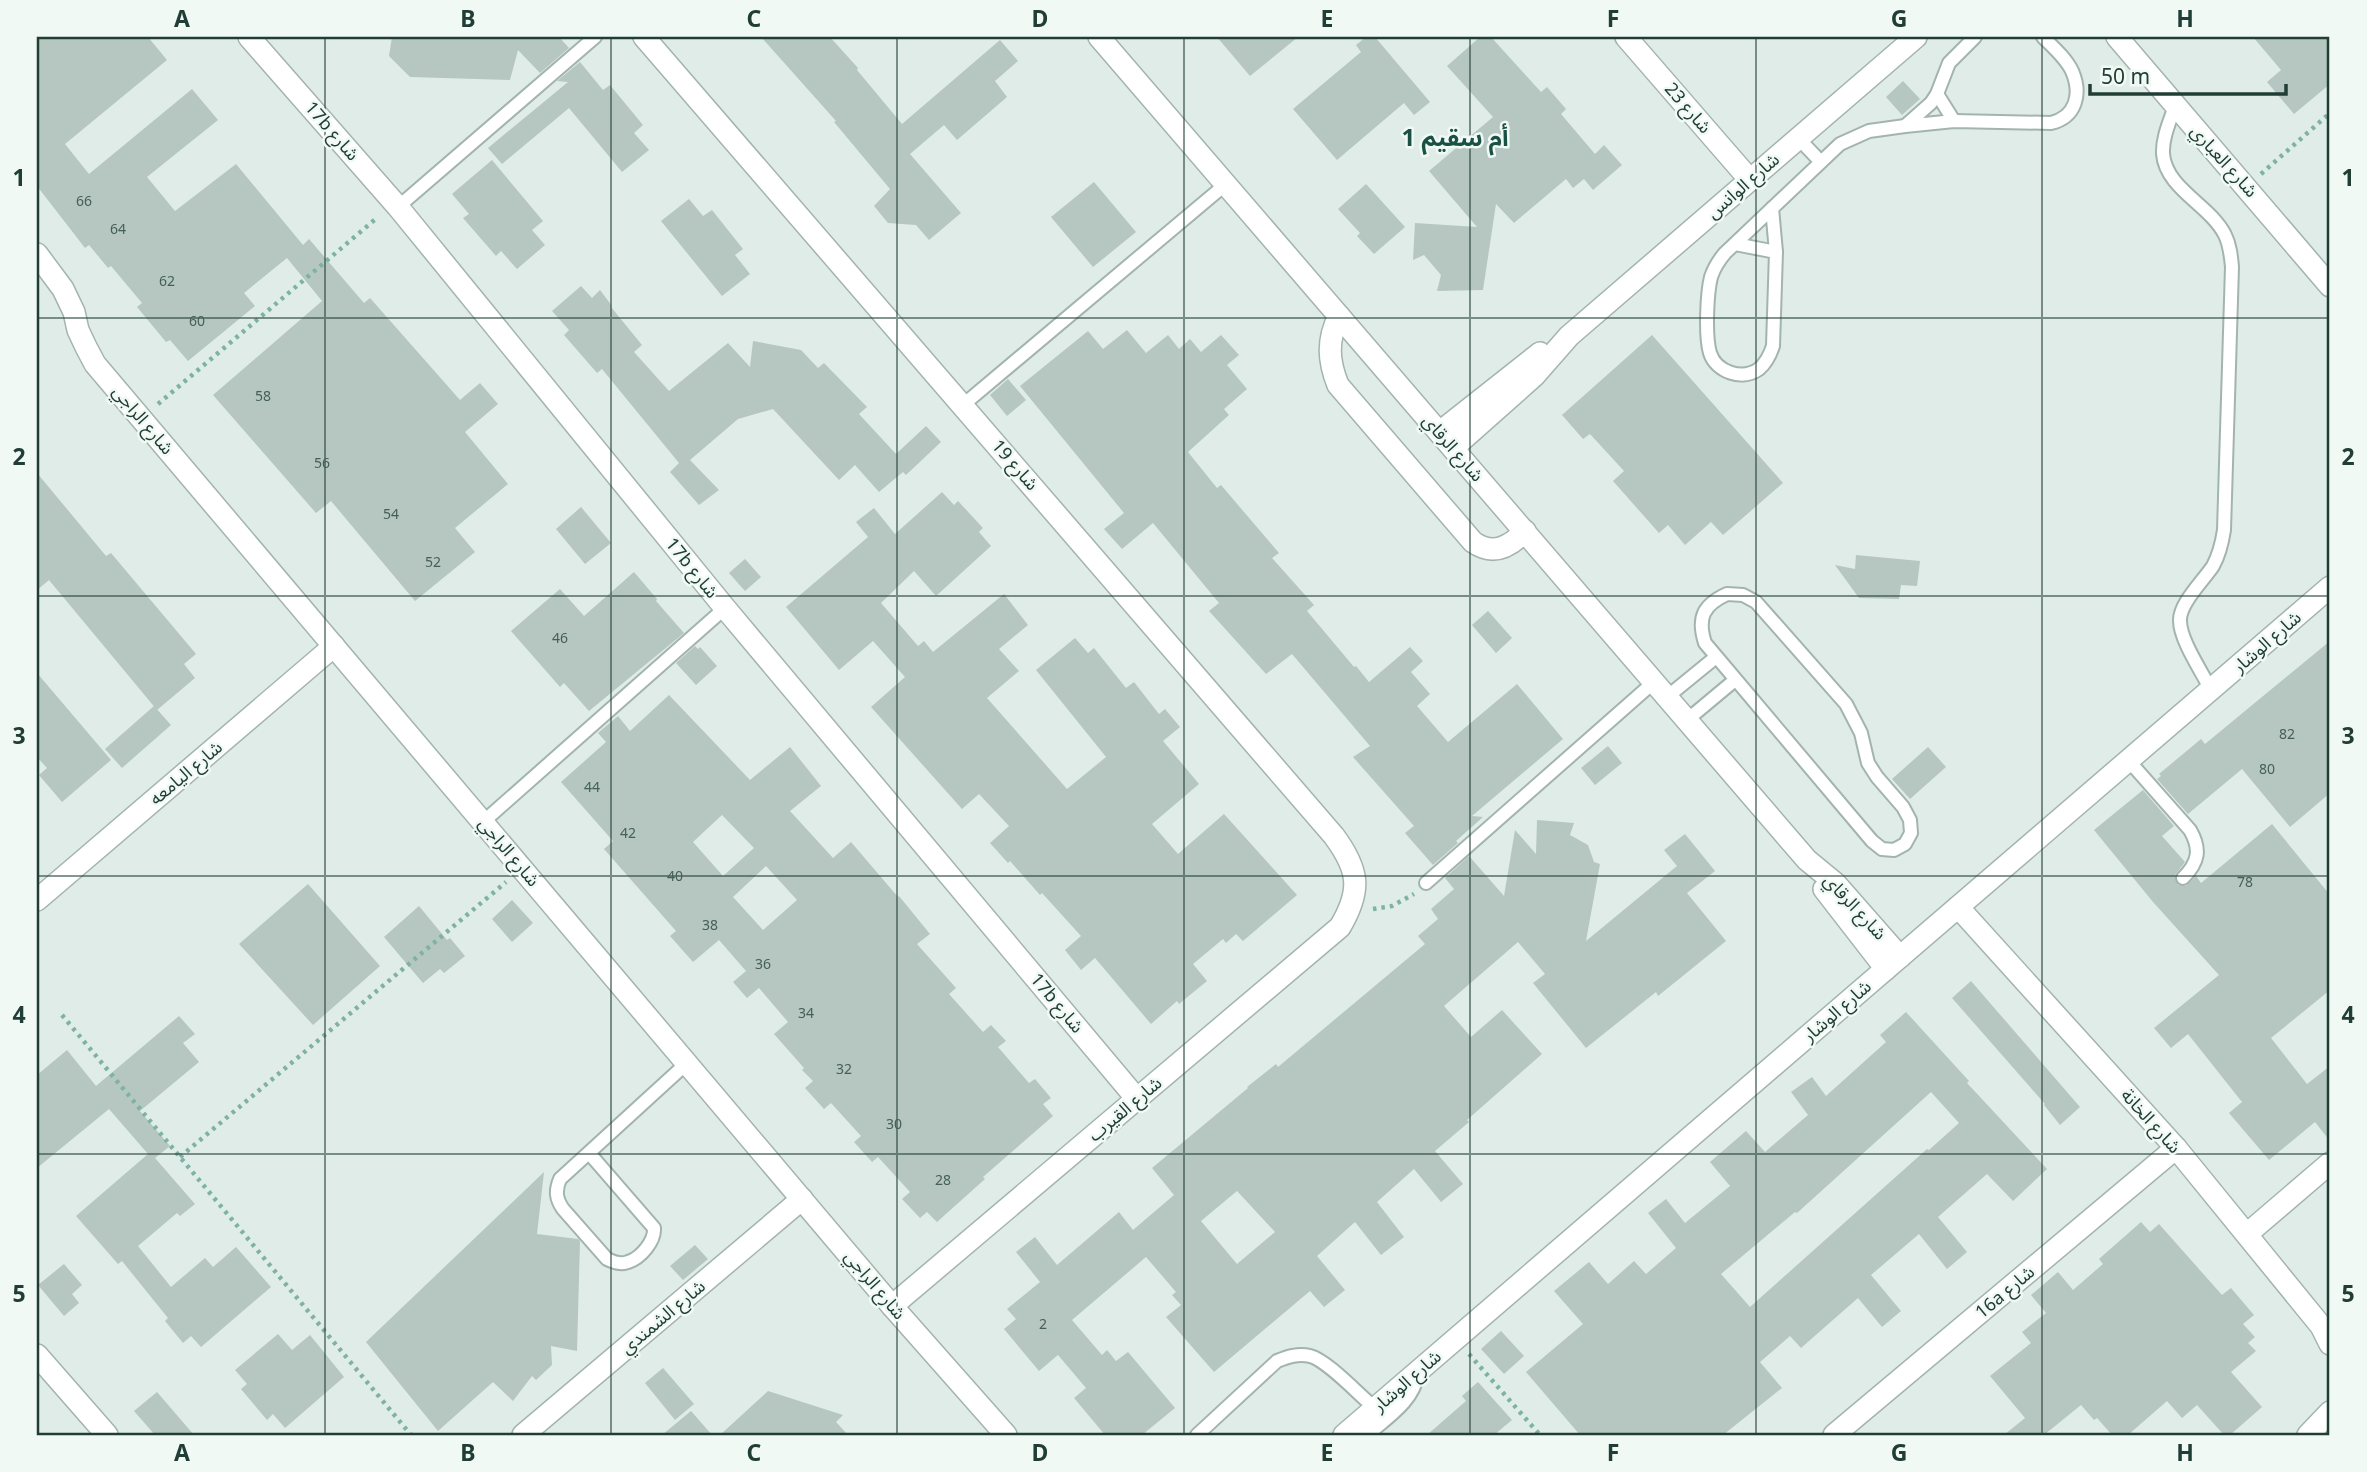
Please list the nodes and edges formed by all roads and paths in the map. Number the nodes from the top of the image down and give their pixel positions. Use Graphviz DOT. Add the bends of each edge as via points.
graph roads {
  1 [pos="249,37"];
  2 [pos="595,37"];
  3 [pos="644,37"];
  4 [pos="1099,37"];
  5 [pos="1626,37"];
  6 [pos="1916,37"];
  7 [pos="1975,37"];
  8 [pos="2043,37"];
  9 [pos="2117,37"];
  10 [pos="1937,94"];
  11 [pos="2175,106"];
  12 [pos="2330,113"];
  13 [pos="1954,121"];
  14 [pos="1905,126"];
  15 [pos="1798,138"];
  16 [pos="1820,161"];
  17 [pos="1750,180"];
  18 [pos="1226,184"];
  19 [pos="2247,186"];
  20 [pos="397,205"];
  21 [pos="1772,208"];
  22 [pos="1735,244"];
  23 [pos="1776,252"];
  24 [pos="37,254"];
  25 [pos="2330,286"];
  26 [pos="1339,316"];
  27 [pos="963,405"];
  28 [pos="142,418"];
  29 [pos="1446,440"];
  30 [pos="1525,531"];
  31 [pos="2330,587"];
  32 [pos="725,608"];
  33 [pos="334,646"];
  34 [pos="1716,657"];
  35 [pos="1735,680"];
  36 [pos="1661,689"];
  37 [pos="2211,690"];
  38 [pos="1687,720"];
  39 [pos="2129,761"];
  40 [pos="483,822"];
  41 [pos="522,868"];
  42 [pos="2183,878"];
  43 [pos="1426,883"];
  44 [pos="41,888"];
  45 [pos="1352,907"];
  46 [pos="1958,907"];
  47 [pos="1893,963"];
  48 [pos="62,1015"];
  49 [pos="687,1063"];
  50 [pos="1137,1099"];
  51 [pos="2176,1148"];
  52 [pos="589,1153"];
  53 [pos="180,1157"];
  54 [pos="2330,1163"];
  55 [pos="802,1199"];
  56 [pos="2247,1234"];
  57 [pos="892,1306"];
  58 [pos="2330,1344"];
  59 [pos="1466,1350"];
  60 [pos="37,1354"];
  61 [pos="1419,1371"];
  62 [pos="1375,1408"];
  63 [pos="2330,1412"];
  64 [pos="107,1435"];
  65 [pos="411,1435"];
  66 [pos="523,1435"];
  67 [pos="1006,1435"];
  68 [pos="1197,1435"];
  69 [pos="1344,1435"];
  70 [pos="1367,1435"];
  71 [pos="1540,1435"];
  72 [pos="1834,1435"];
  73 [pos="2308,1435"];
  1 -- 20 [label="street, 17b شارع"];
  2 -- 20 [label="lane"];
  3 -- 27 [label="street, شارع 19"];
  4 -- 18 [label="street, شارع الرقاي"];
  5 -- 17 [label="street, شارع 23"];
  6 -- 15 [label="street, شارع الوانس"];
  7 -- 10 [label="lane" via="1949,63"];
  8 -- 13 [label="lane" via="2073,73 2075,104 2070,114 2051,123"];
  9 -- 11 [label="street, شارع العباري"];
  10 -- 13 [label="lane"];
  10 -- 14 [label="lane"];
  11 -- 19 [label="street, شارع العباري"];
  11 -- 37 [label="lane" via="2164,139 2167,169 2225,235 2232,267 2224,530 2214,565 2182,608 2179,621"];
  12 -- 19 [label="path"];
  13 -- 14 [label="lane"];
  14 -- 16 [label="lane" via="1854,136"];
  15 -- 16 [label="lane"];
  15 -- 17 [label="street, شارع الوانس"];
  16 -- 21 [label="lane"];
  17 -- 29 [label="street, شارع الوانس" via="1569,336 1538,354"];
  18 -- 26 [label="street, شارع الرقاي"];
  18 -- 27 [label="lane"];
  19 -- 25 [label="street, شارع العباري"];
  20 -- 28 [label="path"];
  20 -- 32 [label="street, 17b شارع"];
  21 -- 22 [label="lane"];
  21 -- 23 [label="lane"];
  22 -- 23 [label="lane"];
  22 -- 23 [label="lane" via="1717,263 1709,287 1710,354 1730,373 1744,375 1768,360 1773,346"];
  24 -- 28 [label="street, شارع الراجي" via="63,289 95,364"];
  26 -- 29 [label="street, شارع الرقاي"];
  26 -- 30 [label="street" via="1330,343 1338,385 1473,542 1496,550"];
  27 -- 45 [label="street, شارع 19" via="1334,836 1349,857 1356,883"];
  28 -- 33 [label="street, شارع الراجي"];
  29 -- 30 [label="street, شارع الرقاي"];
  30 -- 36 [label="street, شارع الرقاي"];
  31 -- 37 [label="street, شارع الوشار"];
  32 -- 40 [label="lane"];
  32 -- 50 [label="street, 17b شارع"];
  33 -- 40 [label="street, شارع الراجي"];
  33 -- 44 [label="street, شارع اليامعه"];
  34 -- 35 [label="lane"];
  34 -- 35 [label="lane" via="1703,636 1704,613 1713,601 1727,594 1756,602 1846,704 1861,733 1868,763 1910,820 1905,844 1894,850 1882,849 1872,841"];
  34 -- 36 [label="lane"];
  35 -- 38 [label="lane"];
  36 -- 38 [label="street, شارع الرقاي"];
  36 -- 43 [label="lane"];
  37 -- 39 [label="street, شارع الوشار"];
  38 -- 47 [label="street, شارع الرقاي" via="1807,860 1825,890"];
  39 -- 42 [label="lane" via="2197,842 2198,856"];
  39 -- 46 [label="street, شارع الوشار"];
  40 -- 41 [label="street, شارع الراجي"];
  41 -- 49 [label="street, شارع الراجي"];
  41 -- 53 [label="path"];
  43 -- 45 [label="path" via="1392,905"];
  45 -- 50 [label="street, شارع القيرب" via="1340,927"];
  46 -- 47 [label="street, شارع الوشار"];
  46 -- 51 [label="street, شارع الخانة"];
  47 -- 61 [label="street, شارع الوشار"];
  48 -- 53 [label="path"];
  49 -- 52 [label="lane"];
  49 -- 55 [label="street, شارع الراجي"];
  50 -- 57 [label="street, شارع القيرب"];
  51 -- 56 [label="street, شارع الخانة"];
  51 -- 72 [label="street, 16a شارع"];
  52 -- 52 [label="lane" via="560,1179 558,1202 607,1259 627,1263 650,1244 654,1228"];
  53 -- 65 [label="path"];
  54 -- 56 [label="street"];
  55 -- 57 [label="street, شارع الراجي"];
  55 -- 66 [label="street, شارع الشمندي"];
  56 -- 58 [label="street, شارع الخانة" via="2321,1326"];
  57 -- 67 [label="street, شارع الراجي"];
  59 -- 71 [label="path"];
  60 -- 64 [label="street"];
  61 -- 62 [label="street, شارع الوشار"];
  61 -- 70 [label="lane" via="1404,1403"];
  62 -- 68 [label="lane" via="1320,1360 1288,1356"];
  62 -- 69 [label="street, شارع الوشار"];
  63 -- 73 [label="street"];
}
